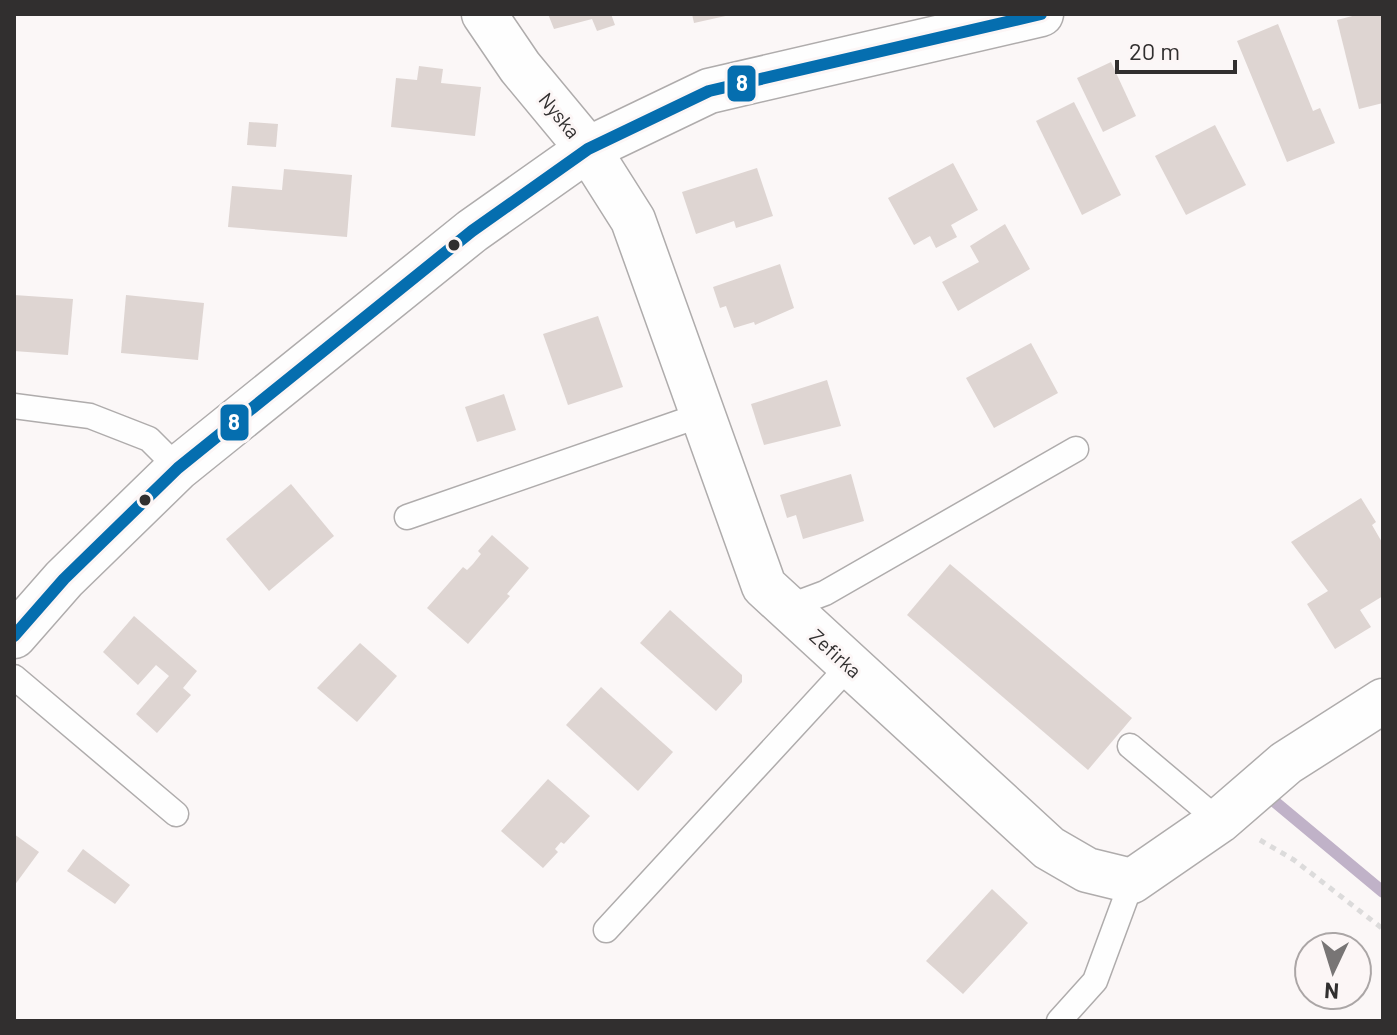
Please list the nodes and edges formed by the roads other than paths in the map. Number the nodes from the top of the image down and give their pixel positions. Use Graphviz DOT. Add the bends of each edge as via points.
graph roads {
  1 [pos="484,14"];
  2 [pos="1041,14"];
  3 [pos="588,149"];
  4 [pos="14,406"];
  5 [pos="701,415"];
  6 [pos="1076,449"];
  7 [pos="178,468"];
  8 [pos="407,517"];
  9 [pos="785,608"];
  10 [pos="14,636"];
  11 [pos="850,665"];
  12 [pos="14,677"];
  13 [pos="1383,701"];
  14 [pos="1130,746"];
  15 [pos="176,814"];
  16 [pos="1219,821"];
  17 [pos="1132,881"];
  18 [pos="606,930"];
  19 [pos="1059,1021"];
  1 -- 3 [label="street, Nyska"];
  2 -- 3 [label="street" via="709,91"];
  3 -- 5 [label="street, Zefirka" via="633,220"];
  3 -- 7 [label="street, Nyska" via="472,231"];
  4 -- 7 [label="lane" via="90,416 149,439"];
  5 -- 8 [label="lane"];
  5 -- 9 [label="street, Zefirka" via="764,586"];
  6 -- 9 [label="lane" via="825,593"];
  7 -- 10 [label="street, Nyska" via="64,579"];
  9 -- 11 [label="street, Zefirka"];
  11 -- 17 [label="street, Zefirka" via="1049,848 1087,870"];
  11 -- 18 [label="lane"];
  12 -- 15 [label="lane"];
  13 -- 16 [label="street" via="1286,763"];
  14 -- 16 [label="lane"];
  16 -- 17 [label="street"];
  17 -- 19 [label="lane" via="1095,981"];
}
